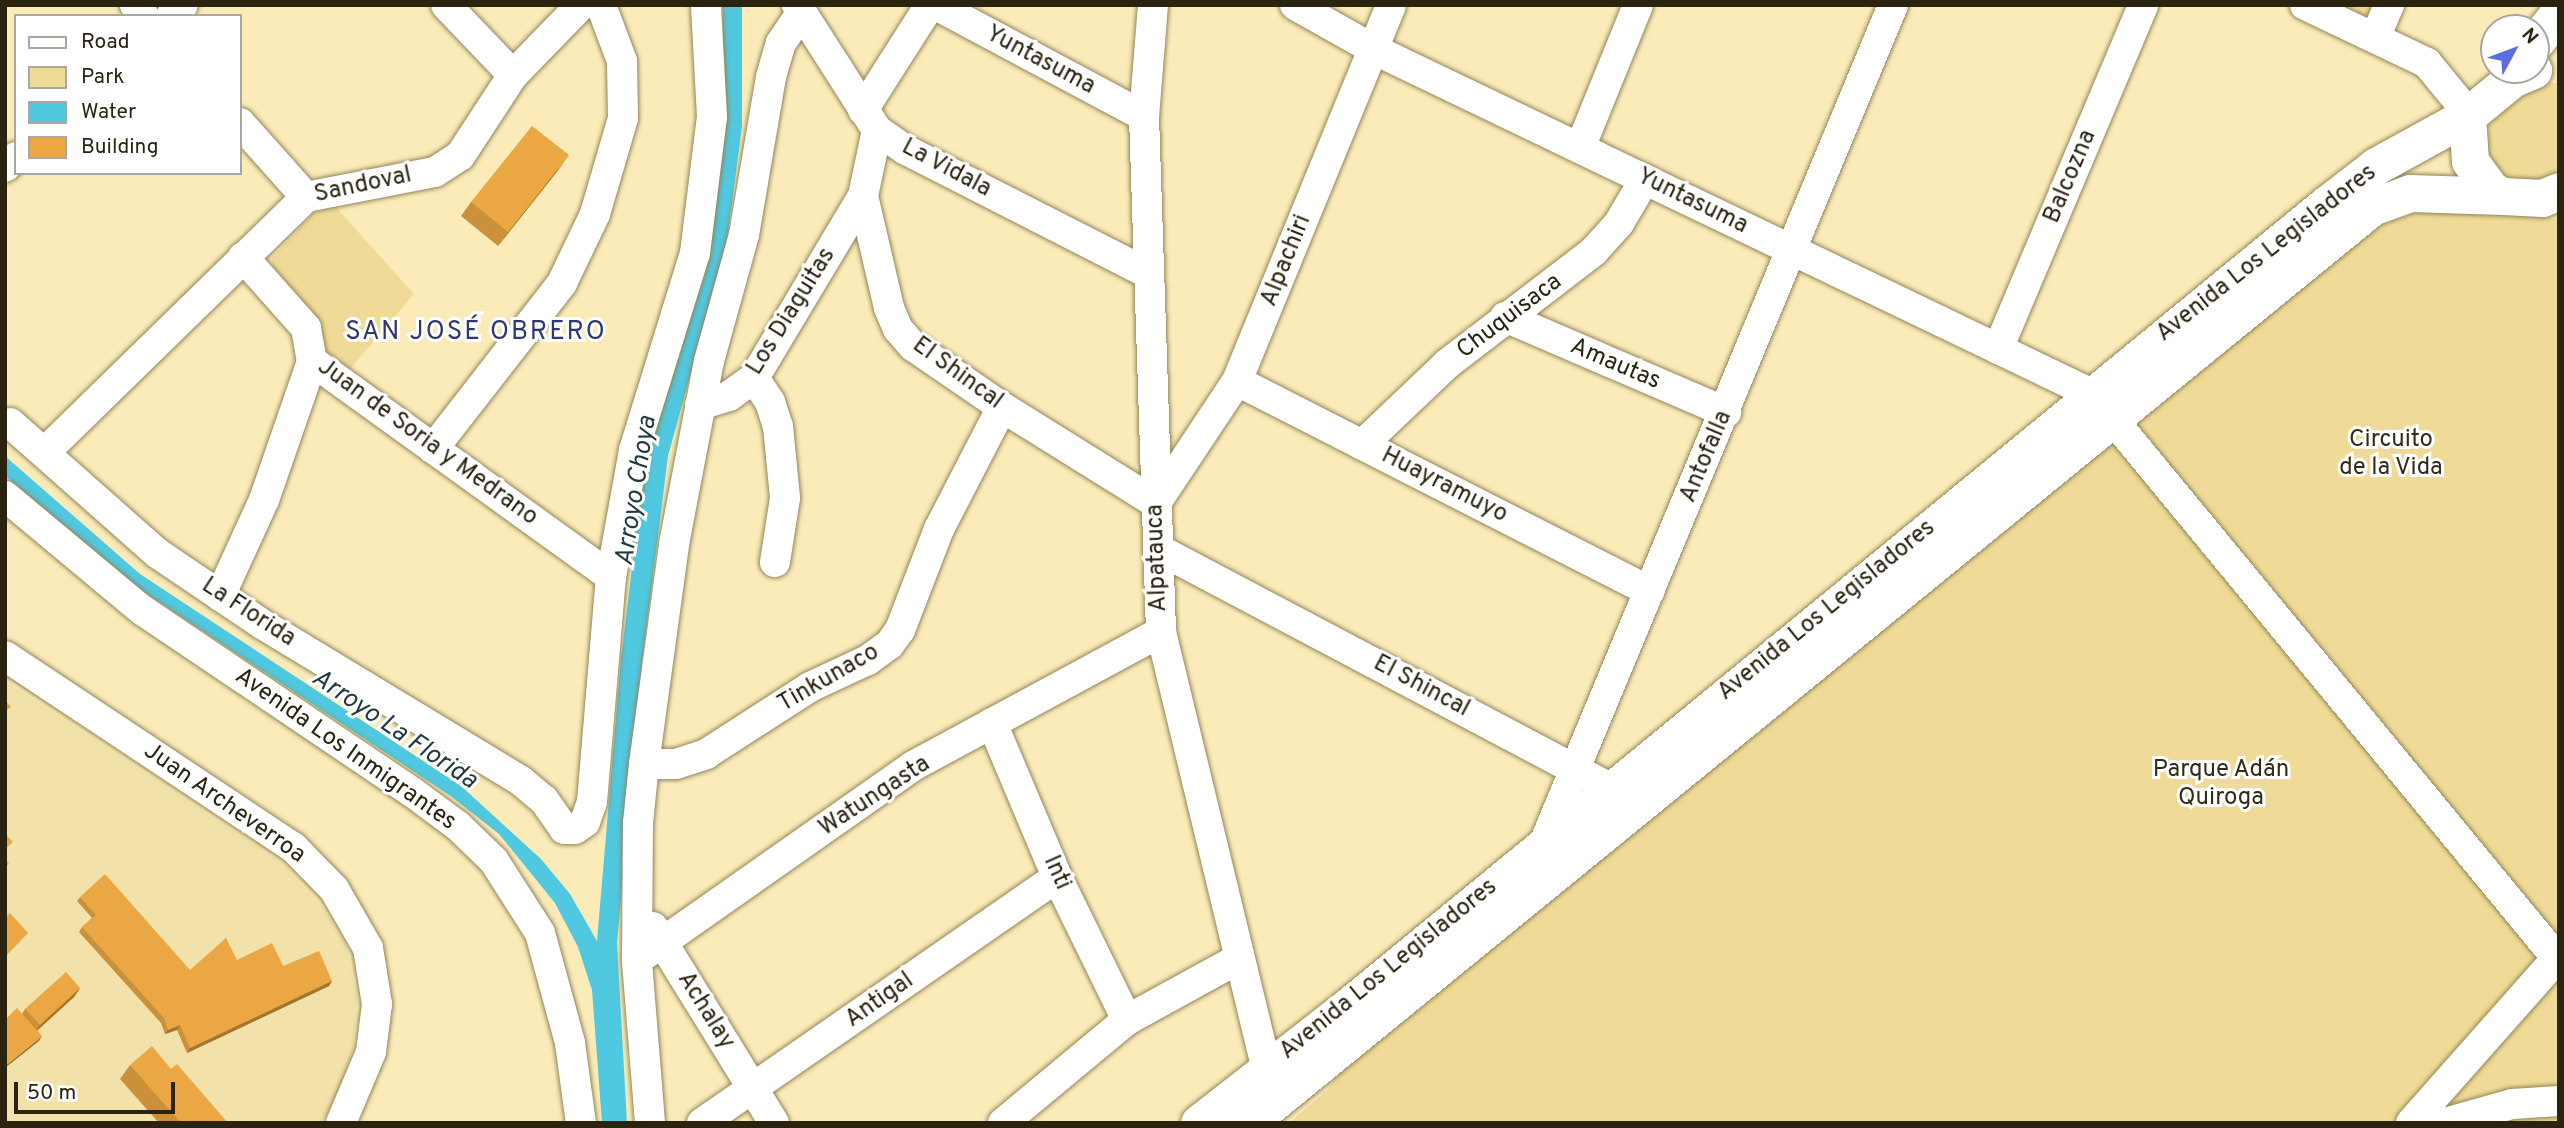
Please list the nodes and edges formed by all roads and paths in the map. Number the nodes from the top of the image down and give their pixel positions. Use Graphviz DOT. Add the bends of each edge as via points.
graph roads {
  1 [pos="446,5"];
  2 [pos="581,5"];
  3 [pos="601,5"];
  4 [pos="706,5"];
  5 [pos="930,5"];
  6 [pos="936,5"];
  7 [pos="1153,5"];
  8 [pos="1294,5"];
  9 [pos="1391,5"];
  10 [pos="1638,5"];
  11 [pos="1893,5"];
  12 [pos="2143,5"];
  13 [pos="2305,5"];
  14 [pos="2389,5"];
  15 [pos="799,9"];
  16 [pos="2375,38"];
  17 [pos="1373,49"];
  18 [pos="513,75"];
  19 [pos="2509,84"];
  20 [pos="2468,115"];
  21 [pos="1144,116"];
  22 [pos="870,120"];
  23 [pos="242,125"];
  24 [pos="1580,148"];
  25 [pos="1645,179"];
  26 [pos="863,196"];
  27 [pos="2503,196"];
  28 [pos="306,197"];
  29 [pos="2553,197"];
  30 [pos="1794,251"];
  31 [pos="243,257"];
  32 [pos="1147,273"];
  33 [pos="1505,317"];
  34 [pos="1998,349"];
  35 [pos="312,361"];
  36 [pos="754,379"];
  37 [pos="1237,382"];
  38 [pos="700,405"];
  39 [pos="1002,407"];
  40 [pos="2102,407"];
  41 [pos="1726,412"];
  42 [pos="10,423"];
  43 [pos="1362,445"];
  44 [pos="433,449"];
  45 [pos="45,452"];
  46 [pos="5,496"];
  47 [pos="1156,503"];
  48 [pos="1158,549"];
  49 [pos="775,562"];
  50 [pos="611,577"];
  51 [pos="1650,591"];
  52 [pos="220,596"];
  53 [pos="1161,632"];
  54 [pos="5,656"];
  55 [pos="992,723"];
  56 [pos="643,764"];
  57 [pos="1576,768"];
  58 [pos="1610,788"];
  59 [pos="1544,844"];
  60 [pos="1057,877"];
  61 [pos="637,898"];
  62 [pos="1517,907"];
  63 [pos="662,943"];
  64 [pos="1238,959"];
  65 [pos="637,960"];
  66 [pos="2557,961"];
  67 [pos="1127,1020"];
  68 [pos="1276,1082"];
  69 [pos="753,1089"];
  70 [pos="2559,1101"];
  71 [pos="341,1123"];
  72 [pos="581,1123"];
  73 [pos="650,1123"];
  74 [pos="702,1123"];
  75 [pos="774,1123"];
  76 [pos="1003,1123"];
  77 [pos="1199,1123"];
  78 [pos="1248,1123"];
  79 [pos="2411,1123"];
  80 [pos="2445,1123"];
  1 -- 18 [label="street"];
  2 -- 18 [label="street, Sandoval"];
  3 -- 44 [label="street" via="622,61 623,118 595,214 562,283"];
  4 -- 50 [label="street" via="712,117 695,253 634,450"];
  5 -- 22 [label="street"];
  6 -- 21 [label="street, Yuntasuma"];
  7 -- 21 [label="street, Alpatauca"];
  8 -- 17 [label="street, Yuntasuma"];
  9 -- 17 [label="street, Alpachiri"];
  10 -- 24 [label="street"];
  11 -- 30 [label="street, Antofalla"];
  12 -- 34 [label="street, Balcozna"];
  13 -- 16 [label="street"];
  14 -- 16 [label="street"];
  15 -- 22 [label="street, La Vidala"];
  15 -- 38 [label="street" via="780,43 771,77 744,236"];
  16 -- 20 [label="street" via="2427,62"];
  17 -- 24 [label="street, Yuntasuma"];
  17 -- 37 [label="street, Alpachiri"];
  18 -- 28 [label="street, Sandoval" via="460,156 435,172"];
  19 -- 20 [label="main road, Avenida Los Legisladores"];
  20 -- 27 [label="main road" via="2467,146 2476,173"];
  20 -- 40 [label="main road, Avenida Los Legisladores" via="2376,166"];
  21 -- 32 [label="street, Alpatauca"];
  22 -- 26 [label="street, El Shincal"];
  22 -- 32 [label="street, La Vidala" via="906,150"];
  23 -- 28 [label="street"];
  24 -- 25 [label="street, Yuntasuma"];
  25 -- 30 [label="street, Yuntasuma"];
  25 -- 33 [label="street, Chuquisaca" via="1619,223 1594,251"];
  26 -- 36 [label="street, Los Diaguitas"];
  26 -- 39 [label="street, El Shincal" via="898,329 913,346"];
  27 -- 29 [label="main road, Avenida Los Legisladores"];
  27 -- 40 [label="main road, Avenida Los Legisladores" via="2410,193 2372,207"];
  28 -- 31 [label="street, Sandoval"];
  30 -- 34 [label="street, Yuntasuma"];
  30 -- 41 [label="street, Antofalla"];
  31 -- 35 [label="street, Juan de Soria y Medrano" via="306,328"];
  31 -- 45 [label="street, Sandoval"];
  32 -- 47 [label="street, Alpatauca"];
  33 -- 41 [label="street, Amautas"];
  33 -- 43 [label="street, Chuquisaca" via="1447,364"];
  34 -- 40 [label="street, Yuntasuma"];
  35 -- 44 [label="street, Juan de Soria y Medrano"];
  35 -- 52 [label="street" via="264,500"];
  36 -- 38 [label="street, Los Diaguitas" via="729,396"];
  36 -- 49 [label="street" via="770,402 778,426 785,498"];
  37 -- 43 [label="street, Huayramuyo"];
  37 -- 47 [label="street, Alpachiri"];
  38 -- 56 [label="street" via="675,539"];
  39 -- 47 [label="street, El Shincal"];
  39 -- 56 [label="street, Tinkunaco" via="939,529 900,630 889,645 810,687 706,754 676,764"];
  40 -- 58 [label="main road, Avenida Los Legisladores"];
  40 -- 62 [label="main road, Avenida Los Legisladores"];
  40 -- 66 [label="street"];
  41 -- 51 [label="street, Antofalla"];
  42 -- 45 [label="street, La Florida"];
  43 -- 51 [label="street, Huayramuyo"];
  44 -- 50 [label="street, Juan de Soria y Medrano"];
  45 -- 52 [label="street, La Florida" via="157,553"];
  46 -- 72 [label="street, Avenida Los Inmigrantes" via="142,610 412,792 458,826 494,861 521,897 544,946 570,1043"];
  47 -- 48 [label="street, Alpatauca"];
  48 -- 53 [label="street, Alpatauca"];
  48 -- 57 [label="street, El Shincal"];
  50 -- 52 [label="street, La Florida" via="593,802 585,822 575,830 564,829 544,800 521,781"];
  51 -- 57 [label="street, Antofalla"];
  53 -- 55 [label="street, Watungasta"];
  53 -- 64 [label="street, Alpatauca"];
  54 -- 71 [label="street, Juan Archeverroa" via="293,847 334,889 368,948 377,1004 371,1052"];
  55 -- 60 [label="street, Inti"];
  55 -- 63 [label="street, Watungasta" via="913,766"];
  56 -- 61 [label="street"];
  57 -- 58 [label="street, El Shincal"];
  57 -- 59 [label="street, Antofalla"];
  58 -- 59 [label="main road, Avenida Los Legisladores"];
  59 -- 62 [label="street, Antofalla"];
  59 -- 68 [label="main road, Avenida Los Legisladores"];
  60 -- 67 [label="street, Inti"];
  60 -- 69 [label="street, Antigal"];
  61 -- 63 [label="street, Achalay"];
  61 -- 65 [label="street"];
  62 -- 68 [label="main road, Avenida Los Legisladores"];
  63 -- 65 [label="street, Watungasta"];
  63 -- 69 [label="street, Achalay"];
  64 -- 67 [label="street"];
  64 -- 68 [label="street, Alpatauca"];
  65 -- 73 [label="street"];
  66 -- 79 [label="street"];
  67 -- 76 [label="street"];
  68 -- 77 [label="main road, Avenida Los Legisladores"];
  68 -- 78 [label="main road, Avenida Los Legisladores"];
  69 -- 74 [label="street, Antigal"];
  69 -- 75 [label="street, Achalay"];
  70 -- 80 [label="street" via="2512,1104"];
}
